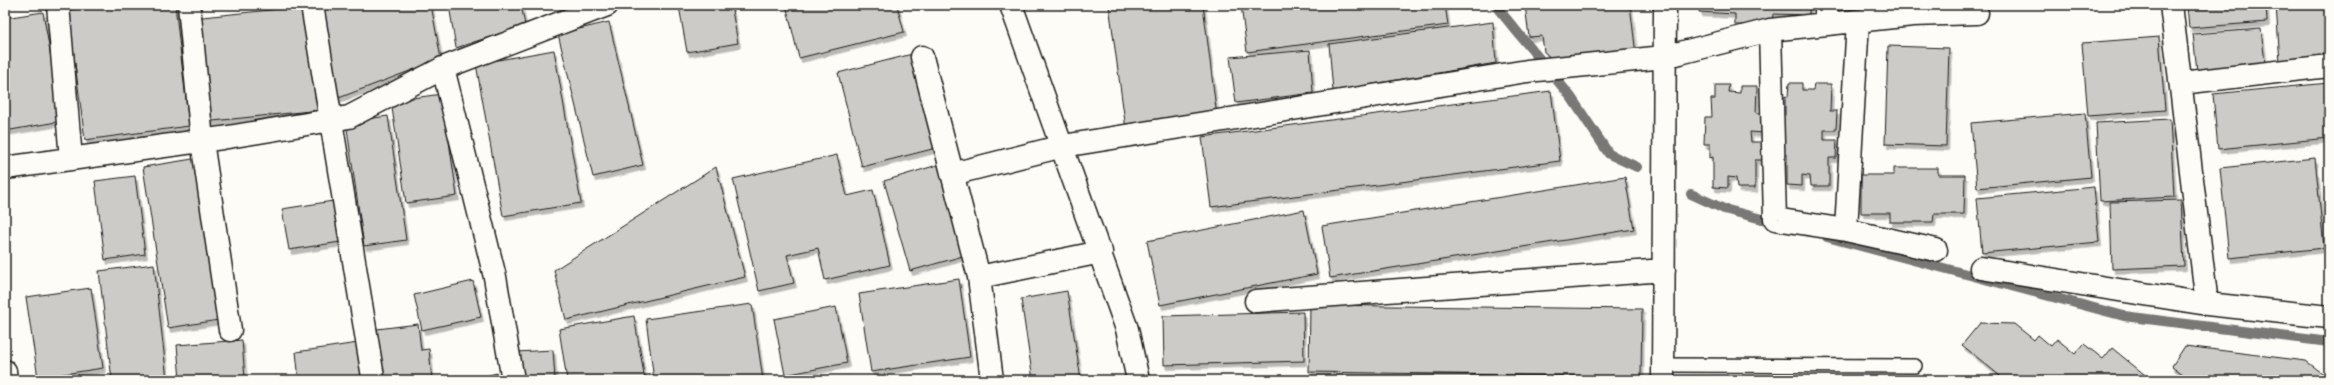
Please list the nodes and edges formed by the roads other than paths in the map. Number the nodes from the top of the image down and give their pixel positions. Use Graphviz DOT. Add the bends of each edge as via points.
graph roads {
  1 [pos="58,5"];
  2 [pos="189,5"];
  3 [pos="312,5"];
  4 [pos="607,5"];
  5 [pos="1012,5"];
  6 [pos="1665,5"];
  7 [pos="2171,5"];
  8 [pos="1913,10"];
  9 [pos="1977,13"];
  10 [pos="1826,15"];
  11 [pos="1858,21"];
  12 [pos="1770,30"];
  13 [pos="922,57"];
  14 [pos="1664,57"];
  15 [pos="2329,66"];
  16 [pos="443,68"];
  17 [pos="2181,83"];
  18 [pos="330,120"];
  19 [pos="202,141"];
  20 [pos="1063,146"];
  21 [pos="70,159"];
  22 [pos="5,168"];
  23 [pos="952,174"];
  24 [pos="1846,230"];
  25 [pos="1936,250"];
  26 [pos="1101,252"];
  27 [pos="1981,268"];
  28 [pos="1664,270"];
  29 [pos="979,276"];
  30 [pos="1256,301"];
  31 [pos="2207,304"];
  32 [pos="2329,316"];
  33 [pos="230,330"];
  34 [pos="1915,366"];
  35 [pos="5,370"];
  36 [pos="1663,372"];
  37 [pos="373,377"];
  38 [pos="6,380"];
  39 [pos="513,380"];
  40 [pos="992,380"];
  41 [pos="1138,380"];
  1 -- 21 [label="street"];
  2 -- 19 [label="street"];
  3 -- 18 [label="street"];
  4 -- 16 [label="street"];
  5 -- 20 [label="street"];
  6 -- 14 [label="street"];
  7 -- 17 [label="street"];
  8 -- 9 [label="street"];
  8 -- 11 [label="street"];
  10 -- 11 [label="street"];
  10 -- 12 [label="street"];
  11 -- 24 [label="street"];
  12 -- 14 [label="street"];
  12 -- 24 [label="street" via="1775,219"];
  13 -- 23 [label="street"];
  14 -- 20 [label="street" via="1528,71"];
  14 -- 28 [label="street"];
  15 -- 17 [label="street"];
  16 -- 18 [label="street" via="350,117"];
  16 -- 39 [label="street" via="495,277"];
  17 -- 31 [label="street"];
  18 -- 19 [label="street"];
  18 -- 37 [label="street"];
  19 -- 21 [label="street"];
  19 -- 33 [label="street"];
  20 -- 23 [label="street"];
  20 -- 26 [label="street"];
  21 -- 22 [label="street"];
  23 -- 29 [label="street"];
  24 -- 25 [label="street"];
  26 -- 29 [label="street"];
  26 -- 41 [label="street" via="1127,329"];
  27 -- 31 [label="street"];
  28 -- 30 [label="street"];
  28 -- 36 [label="street"];
  29 -- 40 [label="street"];
  31 -- 32 [label="street"];
  34 -- 36 [label="lane"];
  35 -- 38 [label="street"];
}
